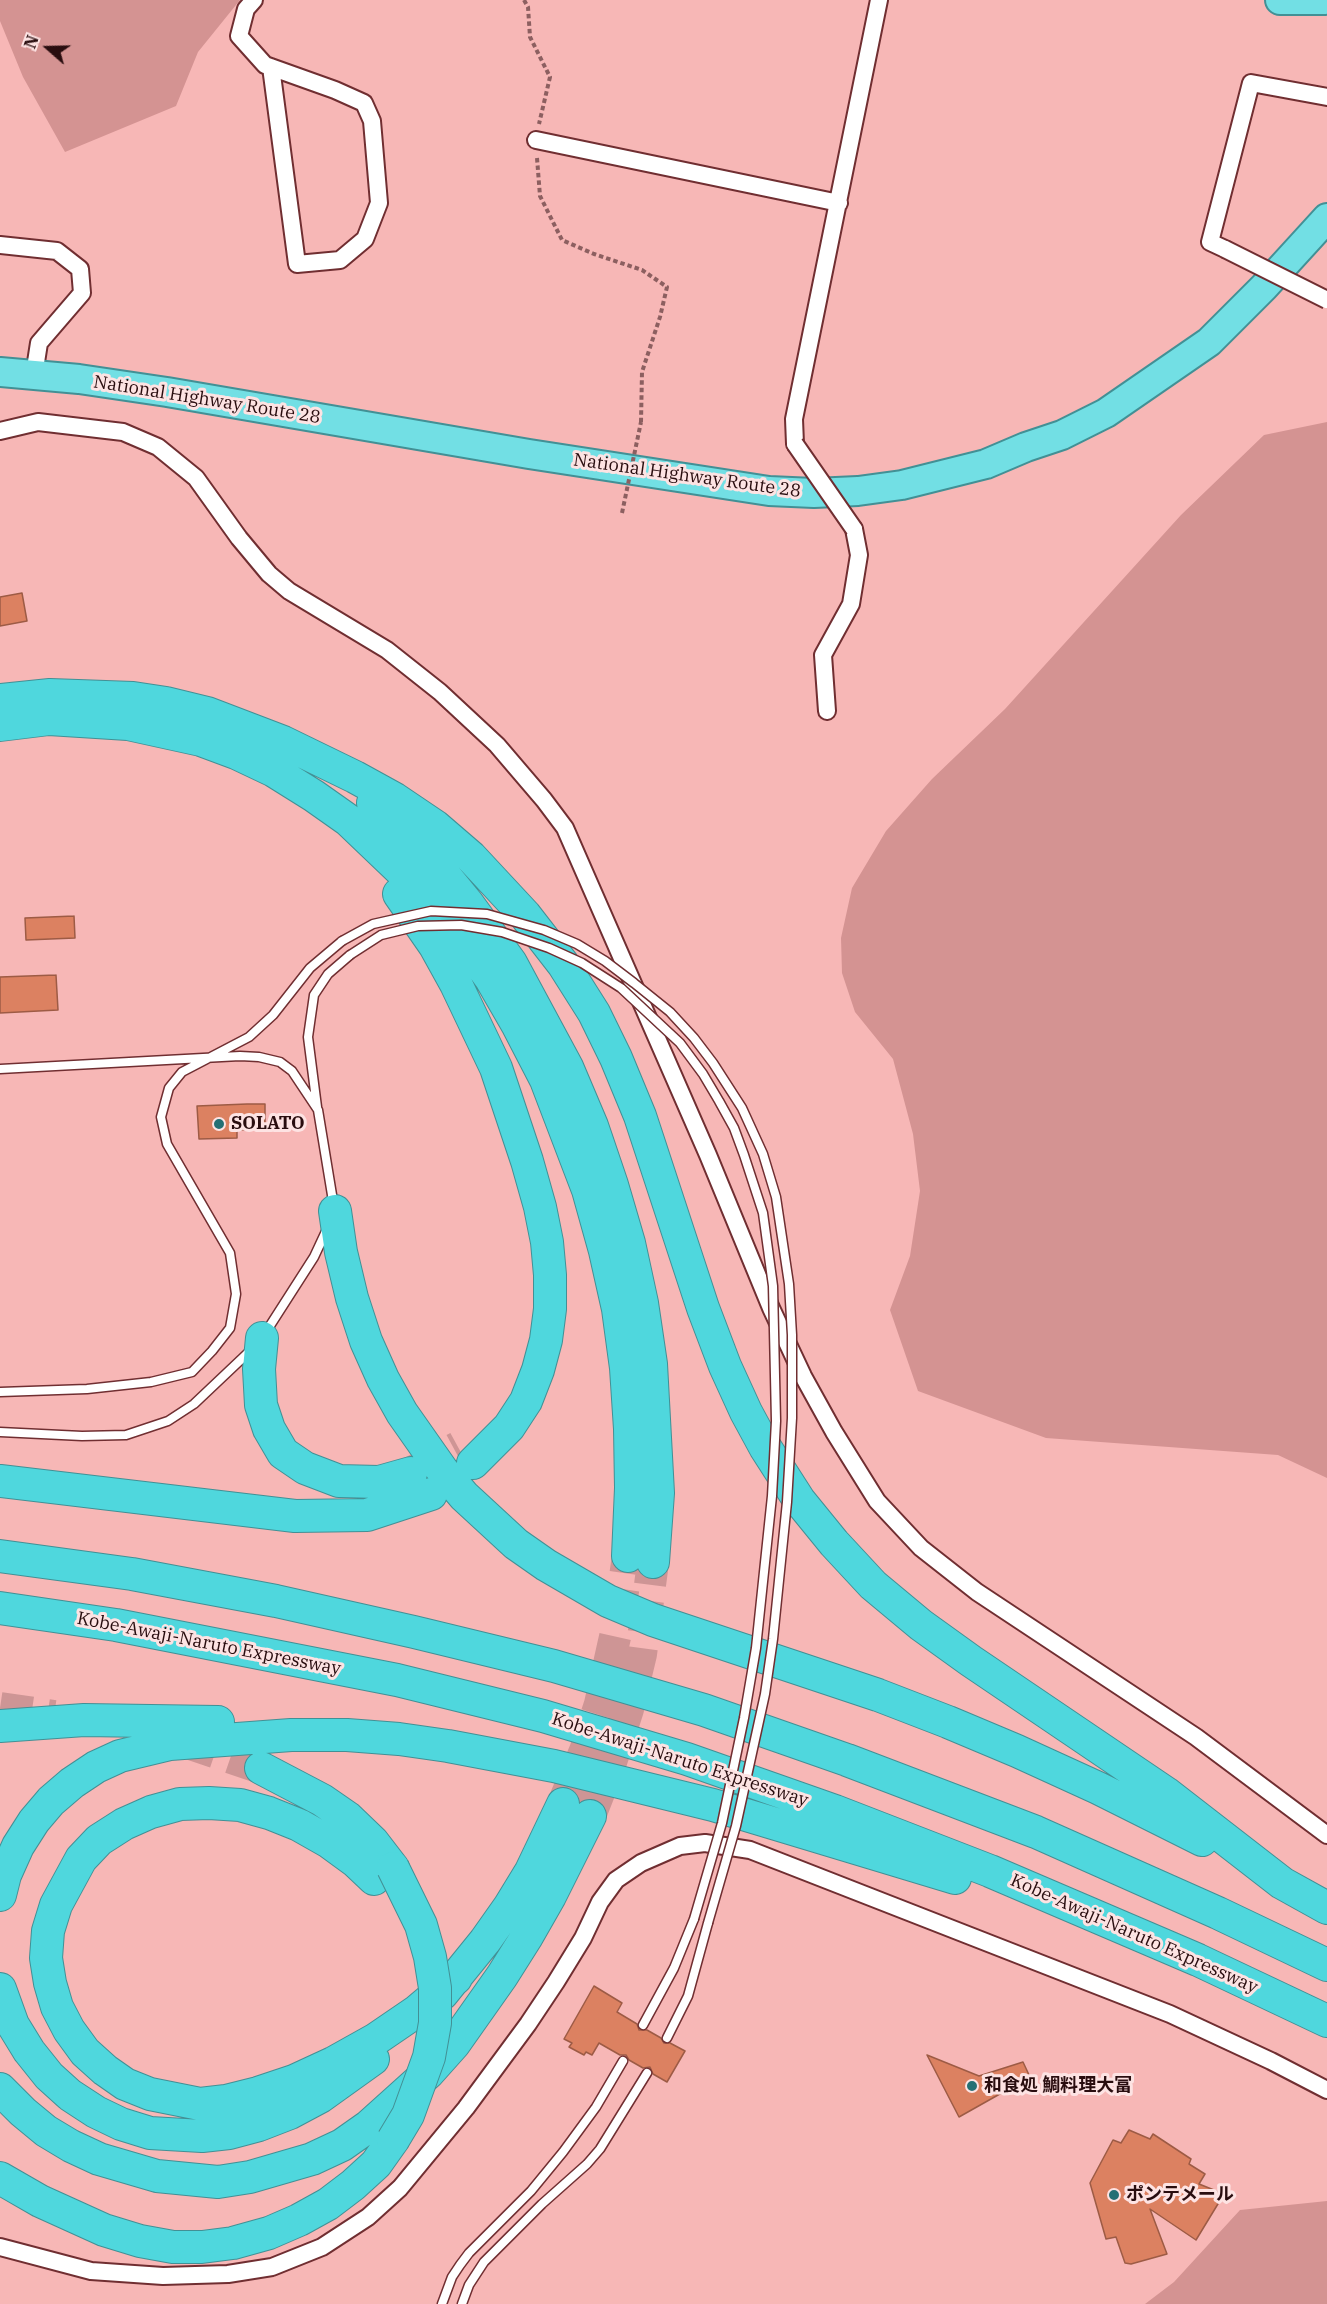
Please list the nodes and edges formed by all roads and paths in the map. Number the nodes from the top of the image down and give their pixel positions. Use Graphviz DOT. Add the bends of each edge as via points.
graph roads {
  1 [pos="254,0"];
  2 [pos="524,0"];
  3 [pos="879,0"];
  4 [pos="1280,0"];
  5 [pos="1324,0"];
  6 [pos="271,67"];
  7 [pos="1327,97"];
  8 [pos="536,140"];
  9 [pos="839,203"];
  10 [pos="1327,218"];
  11 [pos="0,245"];
  12 [pos="1327,300"];
  13 [pos="0,372"];
  14 [pos="34,375"];
  15 [pos="0,431"];
  16 [pos="622,513"];
  17 [pos="0,700"];
  18 [pos="827,711"];
  19 [pos="0,725"];
  20 [pos="318,760"];
  21 [pos="315,796"];
  22 [pos="206,1059"];
  23 [pos="0,1069"];
  24 [pos="318,1110"];
  25 [pos="335,1211"];
  26 [pos="262,1338"];
  27 [pos="0,1392"];
  28 [pos="0,1432"];
  29 [pos="466,1455"];
  30 [pos="0,1481"];
  31 [pos="0,1556"];
  32 [pos="0,1608"];
  33 [pos="0,1726"];
  34 [pos="347,1735"];
  35 [pos="261,1768"];
  36 [pos="1327,1835"];
  37 [pos="384,1873"];
  38 [pos="1282,1882"];
  39 [pos="0,1895"];
  40 [pos="1327,1908"];
  41 [pos="1107,1920"];
  42 [pos="1327,1965"];
  43 [pos="456,1978"];
  44 [pos="0,1989"];
  45 [pos="1327,2021"];
  46 [pos="643,2025"];
  47 [pos="667,2038"];
  48 [pos="623,2061"];
  49 [pos="647,2073"];
  50 [pos="0,2089"];
  51 [pos="1327,2090"];
  52 [pos="0,2178"];
  53 [pos="0,2247"];
  54 [pos="441,2304"];
  55 [pos="462,2304"];
  1 -- 6 [label="street" via="246,9 240,36"];
  2 -- 8 [label="path" via="530,37 550,77"];
  3 -- 9 [label="street"];
  4 -- 5 [label="highway"];
  6 -- 6 [label="street" via="364,103 372,121 379,202 365,239 340,260 297,264"];
  7 -- 12 [label="street, bridge" via="1251,83 1210,242"];
  8 -- 9 [label="street"];
  8 -- 16 [label="path, bridge" via="540,196 562,240 642,270 667,287 642,372 641,422"];
  9 -- 18 [label="street, bridge" via="794,419 795,444 854,529 859,555 851,604 823,655"];
  10 -- 14 [label="highway, National Highway Route 28" via="1209,342 1106,413 1062,435 986,464 902,485 858,491 769,491 167,392"];
  11 -- 14 [label="street" via="57,251 80,269 82,293 39,343"];
  13 -- 14 [label="highway, National Highway Route 28"];
  15 -- 36 [label="street" via="38,423 123,432 158,447 196,478 269,574 289,591 387,650 497,745 565,828 775,1318 813,1395 877,1501 921,1548 978,1592 1196,1737"];
  17 -- 20 [label="highway" via="61,695 166,703 245,726"];
  19 -- 21 [label="highway" via="49,719 90,720 165,730 236,753"];
  20 -- 21 [label="highway" via="378,807 436,865 468,904 512,963 567,1067 592,1126 629,1243 651,1364 658,1493 641,1559 631,1488 626,1368 618,1308 588,1190 546,1080 496,988 460,936 383,852"];
  20 -- 38 [label="highway" via="395,799 435,826 499,886 563,964 594,1013 640,1116 703,1308 746,1412 799,1500 834,1543 873,1585 921,1625 1166,1793"];
  21 -- 29 [label="highway" via="375,862 435,946 456,984 496,1068 540,1207 547,1242 550,1309 538,1370 526,1401 509,1427"];
  22 -- 23 [label="lane"];
  22 -- 24 [label="lane" via="259,1057 280,1062 292,1071"];
  22 -- 27 [label="lane" via="182,1072 170,1088 161,1117 167,1144 230,1253 236,1294 230,1328 192,1372 151,1382 87,1389"];
  22 -- 47 [label="lane, bridge" via="249,1037 273,1015 310,968 342,941 373,924 431,911 487,914 577,944 634,983 694,1038 742,1108 763,1154 776,1197 789,1284 792,1418 787,1502 765,1694 736,1826 688,1996"];
  24 -- 25 [label="lane"];
  24 -- 46 [label="lane, bridge" via="308,1037 314,994 328,974 381,935 418,926 461,925 502,932 549,948 621,988 680,1043 703,1074 734,1128 744,1155 763,1213 773,1286 776,1421 757,1638 722,1823 694,1919 674,1968"];
  25 -- 26 [label="lane" via="314,1257"];
  25 -- 38 [label="highway" via="344,1263 363,1330 402,1413 464,1496 538,1560 608,1601 653,1620 878,1695 1017,1751 1179,1827"];
  26 -- 28 [label="lane" via="217,1385 168,1421 126,1435"];
  26 -- 30 [label="highway" via="261,1406 283,1453 305,1468 339,1481 421,1483 367,1515 295,1516"];
  31 -- 42 [label="highway" via="132,1574 276,1601 554,1666 704,1710 1036,1832"];
  32 -- 41 [label="highway, Kobe-Awaji-Naruto Expressway" via="265,1653 543,1716 687,1759 835,1811"];
  33 -- 34 [label="highway" via="84,1720 189,1721"];
  34 -- 39 [label="highway" via="194,1741 144,1749 96,1767 51,1801 34,1821 18,1846"];
  34 -- 41 [label="highway" via="399,1738 501,1756 713,1805"];
  35 -- 37 [label="highway" via="302,1788 348,1818 373,1842"];
  37 -- 43 [label="highway" via="355,1861 299,1825 240,1805 180,1804 151,1812 99,1840 81,1860 56,1905 48,1931 46,1958 57,2007 85,2052 125,2084 150,2094 200,2104 258,2093 333,2063 417,2011"];
  37 -- 52 [label="highway, bridge" via="390,1896 416,1942 424,1968 429,1994 429,2057 408,2115 376,2164 353,2185 309,2215 268,2233 233,2243 173,2247 104,2230"];
  38 -- 40 [label="highway"];
  41 -- 45 [label="highway, Kobe-Awaji-Naruto Expressway"];
  43 -- 44 [label="highway" via="386,2049 320,2097 259,2126 202,2136 150,2133 113,2120 70,2095 29,2051 13,2025"];
  43 -- 50 [label="highway" via="577,1810 555,1886 502,1976 429,2072 342,2145 312,2159 250,2178 218,2182 157,2176 99,2159 72,2146 46,2131"];
  48 -- 54 [label="lane" via="563,2152 531,2191 468,2253"];
  49 -- 55 [label="lane" via="614,2130 588,2164 484,2262"];
  51 -- 53 [label="street" via="1170,2014 761,1854 705,1843 688,1845 641,1863 616,1881 600,1902 556,1982 466,2108 400,2188 368,2217 322,2247 273,2267 228,2274 163,2276 92,2271"];
}
